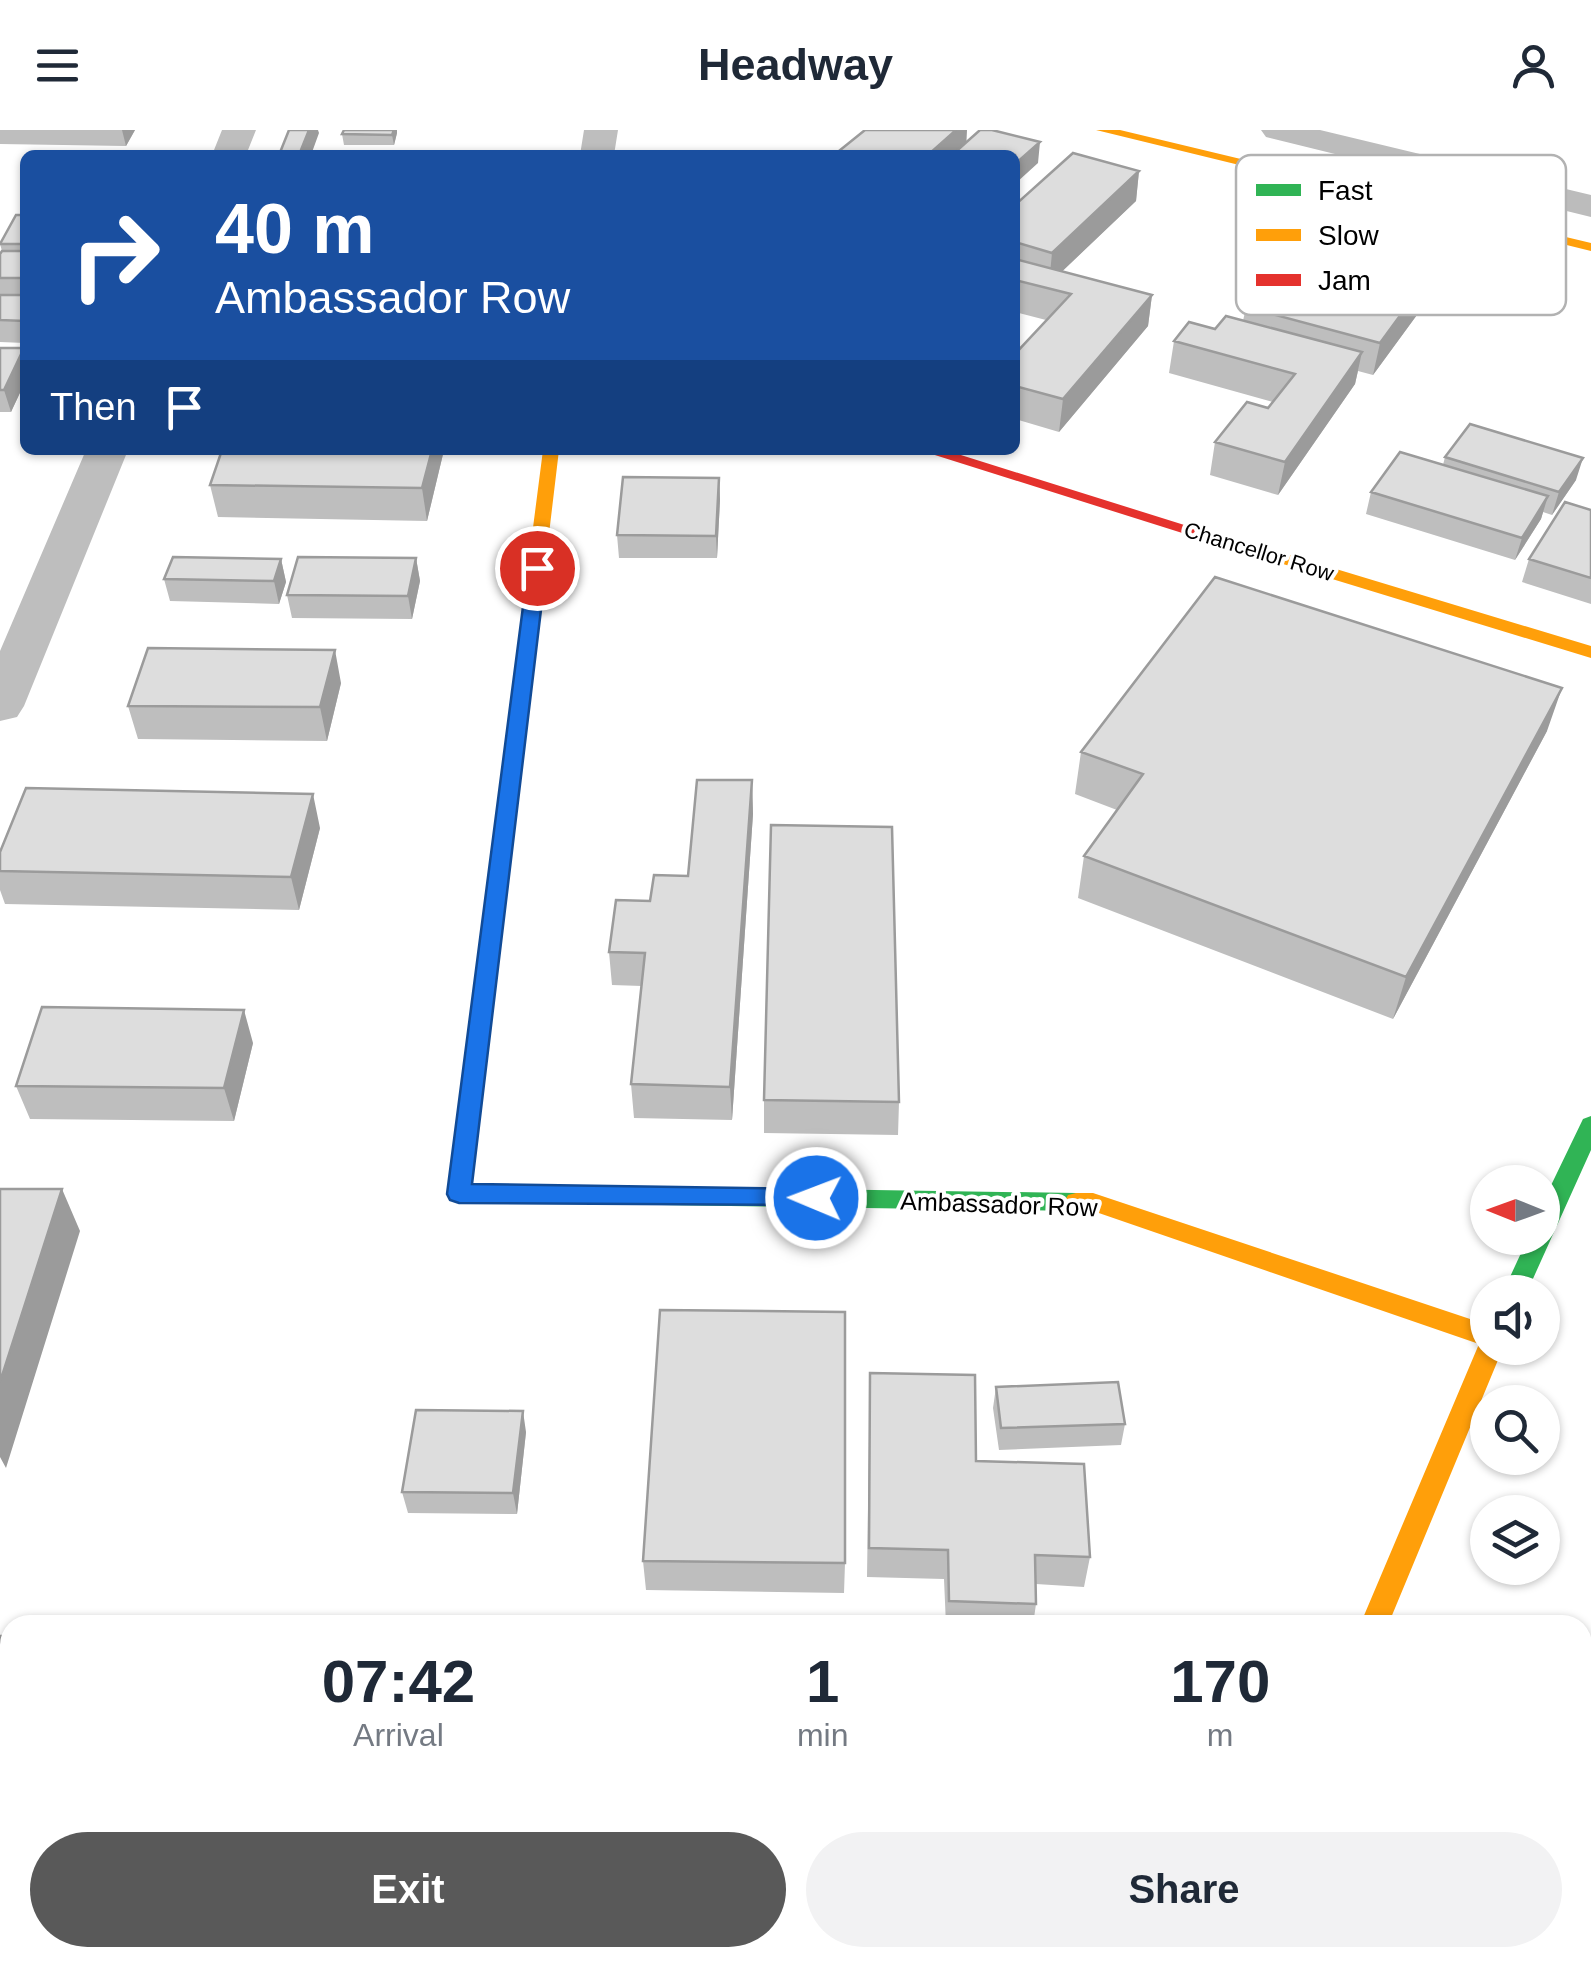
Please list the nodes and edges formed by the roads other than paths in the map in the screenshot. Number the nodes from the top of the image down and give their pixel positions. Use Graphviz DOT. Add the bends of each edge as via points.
graph roads {
  1 [pos="1103,130"];
  2 [pos="1236,162"];
  3 [pos="1566,241"];
  4 [pos="1591,247"];
  5 [pos="104,455"];
  6 [pos="550,455"];
  7 [pos="943,455"];
  8 [pos="1591,652"];
  9 [pos="0,706"];
  10 [pos="1591,1125"];
  11 [pos="1560,1193"];
  12 [pos="1470,1330"];
  13 [pos="1483,1365"];
  14 [pos="1378,1615"];
  1 -- 2 [label="main road"];
  3 -- 4 [label="main road"];
  5 -- 9 [label="street"];
  6 -- 12 [label="main road, Ambassador Row" via="459,1194 1093,1202"];
  7 -- 8 [label="main road, Chancellor Row"];
  10 -- 11 [label="main road"];
  13 -- 14 [label="main road"];
}
